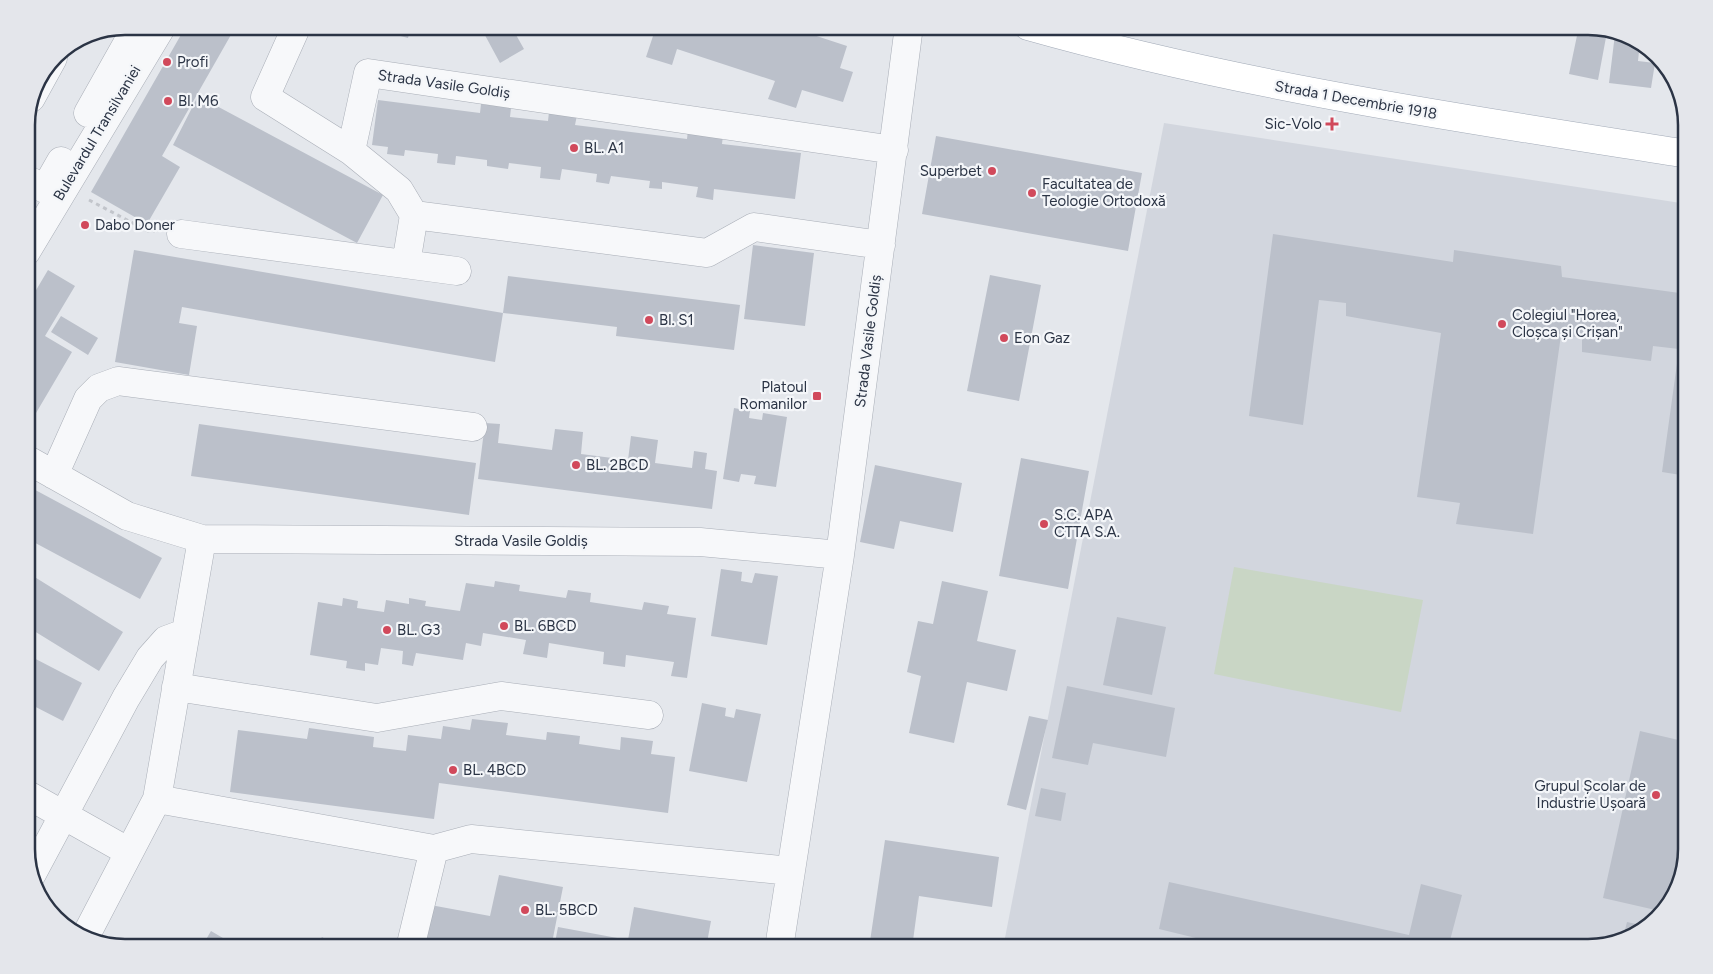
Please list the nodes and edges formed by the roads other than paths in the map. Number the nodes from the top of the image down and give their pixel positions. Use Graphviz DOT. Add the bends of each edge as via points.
graph roads {
  1 [pos="132,35"];
  2 [pos="157,35"];
  3 [pos="293,35"];
  4 [pos="909,35"];
  5 [pos="1062,35"];
  6 [pos="894,150"];
  7 [pos="351,151"];
  8 [pos="1678,153"];
  9 [pos="35,184"];
  10 [pos="414,215"];
  11 [pos="35,233"];
  12 [pos="181,234"];
  13 [pos="881,245"];
  14 [pos="406,264"];
  15 [pos="457,271"];
  16 [pos="473,427"];
  17 [pos="35,464"];
  18 [pos="54,474"];
  19 [pos="202,539"];
  20 [pos="840,555"];
  21 [pos="185,633"];
  22 [pos="176,687"];
  23 [pos="649,715"];
  24 [pos="35,799"];
  25 [pos="156,800"];
  26 [pos="63,815"];
  27 [pos="434,849"];
  28 [pos="130,852"];
  29 [pos="37,865"];
  30 [pos="790,870"];
  31 [pos="88,931"];
  32 [pos="412,939"];
  33 [pos="780,939"];
  1 -- 9 [label="street, Bulevardul Transilvaniei" via="45,189"];
  2 -- 11 [label="street, Bulevardul Transilvaniei"];
  3 -- 7 [label="street" via="265,97"];
  4 -- 6 [label="street, Strada Vasile Goldiș"];
  5 -- 8 [label="main road, Strada 1 Decembrie 1918" via="1181,66 1319,94"];
  6 -- 7 [label="street, Strada Vasile Goldiș" via="368,73"];
  6 -- 13 [label="street, Strada Vasile Goldiș"];
  7 -- 10 [label="street" via="399,190"];
  10 -- 13 [label="street" via="707,253 754,228"];
  10 -- 14 [label="street"];
  12 -- 14 [label="street"];
  13 -- 20 [label="street, Strada Vasile Goldiș"];
  14 -- 15 [label="street"];
  16 -- 18 [label="street" via="118,381 99,388 88,399"];
  17 -- 18 [label="street, Strada Vasile Goldiș"];
  18 -- 19 [label="street, Strada Vasile Goldiș" via="127,516"];
  19 -- 20 [label="street, Strada Vasile Goldiș" via="700,542"];
  19 -- 21 [label="street"];
  20 -- 30 [label="street, Strada Vasile Goldiș"];
  21 -- 22 [label="street"];
  21 -- 26 [label="street" via="166,640 150,658"];
  22 -- 23 [label="street" via="377,718 500,696"];
  22 -- 25 [label="street"];
  24 -- 26 [label="street"];
  25 -- 27 [label="street"];
  25 -- 28 [label="street"];
  26 -- 28 [label="street"];
  26 -- 29 [label="street"];
  27 -- 30 [label="street" via="471,839"];
  27 -- 32 [label="street"];
  28 -- 31 [label="street"];
  30 -- 33 [label="street, Strada Vasile Goldiș"];
}
